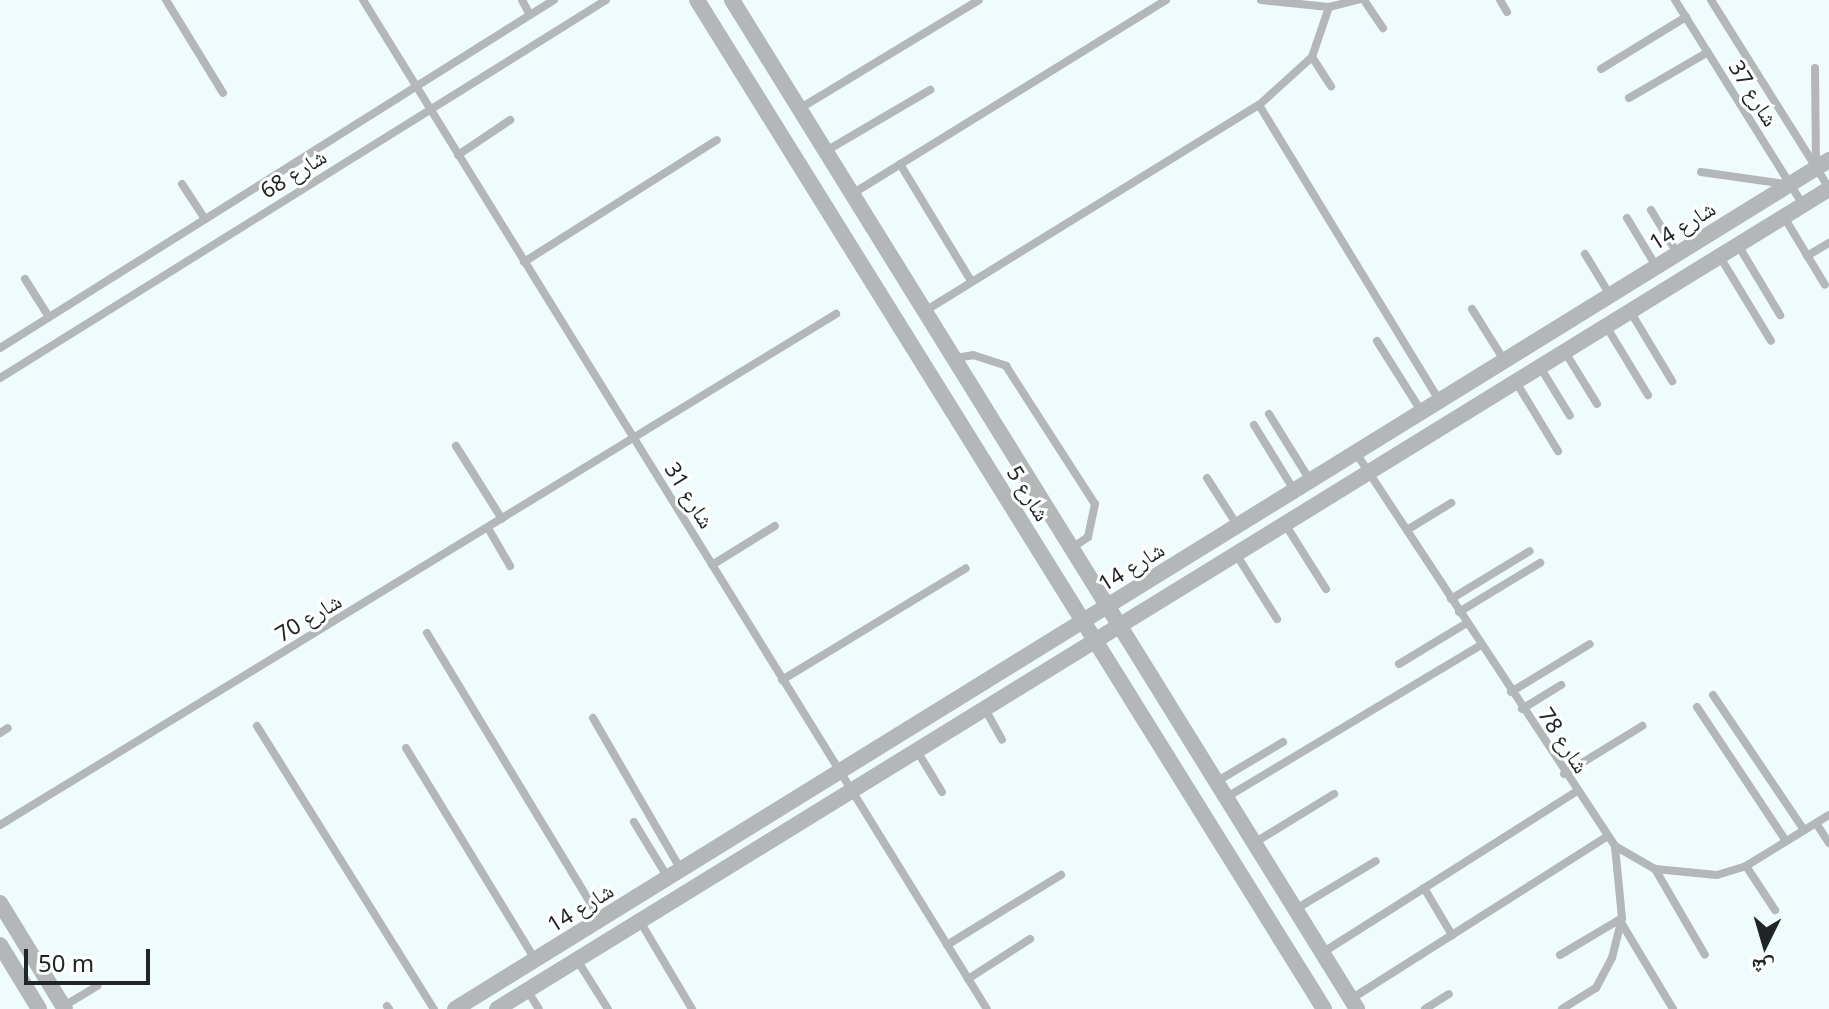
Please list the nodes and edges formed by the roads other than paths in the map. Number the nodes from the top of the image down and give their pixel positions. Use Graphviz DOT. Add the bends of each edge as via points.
graph roads {
  1 [pos="166,0"];
  2 [pos="363,0"];
  3 [pos="522,0"];
  4 [pos="554,0"];
  5 [pos="606,0"];
  6 [pos="697,0"];
  7 [pos="732,0"];
  8 [pos="979,0"];
  9 [pos="1166,0"];
  10 [pos="1261,0"];
  11 [pos="1358,0"];
  12 [pos="1364,0"];
  13 [pos="1500,0"];
  14 [pos="1675,0"];
  15 [pos="1711,0"];
  16 [pos="1329,7"];
  17 [pos="1507,12"];
  18 [pos="530,15"];
  19 [pos="1686,17"];
  20 [pos="1383,28"];
  21 [pos="1708,52"];
  22 [pos="1312,57"];
  23 [pos="1815,68"];
  24 [pos="1601,69"];
  25 [pos="415,86"];
  26 [pos="1331,86"];
  27 [pos="930,90"];
  28 [pos="223,93"];
  29 [pos="1629,98"];
  30 [pos="1259,105"];
  31 [pos="429,108"];
  32 [pos="799,109"];
  33 [pos="510,120"];
  34 [pos="717,140"];
  35 [pos="826,151"];
  36 [pos="458,155"];
  37 [pos="900,164"];
  38 [pos="1823,164"];
  39 [pos="1701,172"];
  40 [pos="182,184"];
  41 [pos="1790,184"];
  42 [pos="1829,188"];
  43 [pos="852,194"];
  44 [pos="1803,205"];
  45 [pos="1651,210"];
  46 [pos="1784,217"];
  47 [pos="1627,218"];
  48 [pos="205,219"];
  49 [pos="1829,243"];
  50 [pos="1738,245"];
  51 [pos="1585,254"];
  52 [pos="1678,254"];
  53 [pos="1720,256"];
  54 [pos="1807,256"];
  55 [pos="524,262"];
  56 [pos="1657,266"];
  57 [pos="25,279"];
  58 [pos="971,281"];
  59 [pos="1825,285"];
  60 [pos="1610,295"];
  61 [pos="1472,309"];
  62 [pos="925,311"];
  63 [pos="1630,311"];
  64 [pos="836,314"];
  65 [pos="1780,315"];
  66 [pos="49,317"];
  67 [pos="1606,326"];
  68 [pos="1377,341"];
  69 [pos="1771,341"];
  70 [pos="0,348"];
  71 [pos="1565,352"];
  72 [pos="954,358"];
  73 [pos="1504,361"];
  74 [pos="1540,367"];
  75 [pos="0,378"];
  76 [pos="1672,381"];
  77 [pos="1516,382"];
  78 [pos="1648,395"];
  79 [pos="1440,401"];
  80 [pos="1597,404"];
  81 [pos="1421,412"];
  82 [pos="1269,414"];
  83 [pos="1570,416"];
  84 [pos="1254,425"];
  85 [pos="633,438"];
  86 [pos="456,446"];
  87 [pos="1558,451"];
  88 [pos="1356,452"];
  89 [pos="1369,472"];
  90 [pos="1207,478"];
  91 [pos="1310,481"];
  92 [pos="1294,491"];
  93 [pos="1451,503"];
  94 [pos="502,519"];
  95 [pos="1285,524"];
  96 [pos="775,526"];
  97 [pos="1237,526"];
  98 [pos="488,528"];
  99 [pos="1407,530"];
  100 [pos="1072,549"];
  101 [pos="1530,551"];
  102 [pos="1236,554"];
  103 [pos="1540,563"];
  104 [pos="712,565"];
  105 [pos="510,566"];
  106 [pos="966,568"];
  107 [pos="1326,589"];
  108 [pos="1451,599"];
  109 [pos="1107,606"];
  110 [pos="1459,612"];
  111 [pos="1277,619"];
  112 [pos="1083,621"];
  113 [pos="1467,623"];
  114 [pos="1120,626"];
  115 [pos="427,633"];
  116 [pos="1095,641"];
  117 [pos="1590,644"];
  118 [pos="1481,645"];
  119 [pos="1399,664"];
  120 [pos="782,680"];
  121 [pos="1561,685"];
  122 [pos="1511,692"];
  123 [pos="1713,695"];
  124 [pos="1697,707"];
  125 [pos="985,709"];
  126 [pos="1522,709"];
  127 [pos="593,718"];
  128 [pos="257,726"];
  129 [pos="1642,726"];
  130 [pos="1002,740"];
  131 [pos="1283,742"];
  132 [pos="406,748"];
  133 [pos="917,751"];
  134 [pos="839,772"];
  135 [pos="1564,774"];
  136 [pos="1216,782"];
  137 [pos="851,792"];
  138 [pos="942,792"];
  139 [pos="1576,792"];
  140 [pos="1334,794"];
  141 [pos="1226,798"];
  142 [pos="1829,815"];
  143 [pos="634,822"];
  144 [pos="1816,823"];
  145 [pos="0,825"];
  146 [pos="1804,830"];
  147 [pos="1606,837"];
  148 [pos="1786,841"];
  149 [pos="1254,843"];
  150 [pos="1829,843"];
  151 [pos="1615,846"];
  152 [pos="1376,861"];
  153 [pos="1746,866"];
  154 [pos="1655,869"];
  155 [pos="675,875"];
  156 [pos="1061,875"];
  157 [pos="1424,888"];
  158 [pos="0,903"];
  159 [pos="1295,909"];
  160 [pos="1775,910"];
  161 [pos="601,921"];
  162 [pos="1622,921"];
  163 [pos="641,923"];
  164 [pos="1452,935"];
  165 [pos="1030,939"];
  166 [pos="0,945"];
  167 [pos="947,945"];
  168 [pos="1322,953"];
  169 [pos="1560,955"];
  170 [pos="1705,955"];
  171 [pos="577,960"];
  172 [pos="535,961"];
  173 [pos="968,979"];
  174 [pos="97,986"];
  175 [pos="527,990"];
  176 [pos="1449,994"];
  177 [pos="1354,1004"];
  178 [pos="64,1008"];
  179 [pos="39,1009"];
  180 [pos="434,1009"];
  181 [pos="455,1009"];
  182 [pos="497,1009"];
  183 [pos="539,1009"];
  184 [pos="608,1009"];
  185 [pos="692,1009"];
  186 [pos="987,1009"];
  187 [pos="1324,1009"];
  188 [pos="1425,1009"];
  189 [pos="1562,1009"];
  190 [pos="1673,1009"];
  1 -- 28 [label="lane"];
  2 -- 25 [label="lane, شارع 31"];
  3 -- 18 [label="lane"];
  4 -- 18 [label="lane, شارع 68"];
  5 -- 31 [label="lane, شارع 68"];
  6 -- 112 [label="street, شارع 5"];
  7 -- 32 [label="street, شارع 5"];
  8 -- 32 [label="lane"];
  9 -- 37 [label="lane"];
  10 -- 16 [label="lane"];
  11 -- 16 [label="lane"];
  12 -- 20 [label="lane"];
  13 -- 17 [label="lane"];
  14 -- 19 [label="lane, شارع 37"];
  15 -- 38 [label="lane, شارع 37"];
  16 -- 22 [label="lane"];
  18 -- 25 [label="lane, شارع 68"];
  19 -- 21 [label="lane, شارع 37"];
  19 -- 24 [label="lane"];
  21 -- 29 [label="lane"];
  21 -- 41 [label="lane, شارع 37"];
  22 -- 26 [label="lane"];
  22 -- 30 [label="lane"];
  23 -- 38 [label="lane"];
  25 -- 31 [label="lane, شارع 31"];
  25 -- 48 [label="lane, شارع 68"];
  27 -- 35 [label="lane"];
  30 -- 58 [label="lane"];
  30 -- 79 [label="lane"];
  31 -- 36 [label="lane, شارع 31"];
  31 -- 75 [label="lane, شارع 68"];
  32 -- 35 [label="street, شارع 5"];
  33 -- 36 [label="lane"];
  34 -- 55 [label="lane"];
  35 -- 43 [label="street, شارع 5"];
  36 -- 55 [label="lane, شارع 31"];
  37 -- 43 [label="lane"];
  37 -- 58 [label="lane"];
  38 -- 41 [label="street, شارع 14"];
  38 -- 42 [label="lane, شارع 37"];
  39 -- 41 [label="lane"];
  40 -- 48 [label="lane"];
  41 -- 44 [label="lane, شارع 37"];
  41 -- 52 [label="street, شارع 14"];
  42 -- 44 [label="street, شارع 14"];
  43 -- 62 [label="street, شارع 5"];
  44 -- 46 [label="street, شارع 14"];
  45 -- 52 [label="lane"];
  46 -- 50 [label="street, شارع 14"];
  46 -- 54 [label="lane"];
  47 -- 56 [label="lane"];
  48 -- 66 [label="lane, شارع 68"];
  49 -- 54 [label="lane"];
  50 -- 53 [label="street, شارع 14"];
  50 -- 65 [label="lane"];
  51 -- 60 [label="lane"];
  52 -- 56 [label="street, شارع 14"];
  53 -- 63 [label="street, شارع 14"];
  53 -- 69 [label="lane"];
  54 -- 59 [label="lane"];
  55 -- 85 [label="lane, شارع 31"];
  56 -- 60 [label="street, شارع 14"];
  57 -- 66 [label="lane"];
  58 -- 62 [label="lane"];
  60 -- 73 [label="street, شارع 14"];
  61 -- 73 [label="lane"];
  62 -- 72 [label="street, شارع 5"];
  63 -- 67 [label="street, شارع 14"];
  63 -- 76 [label="lane"];
  64 -- 85 [label="lane, شارع 70"];
  66 -- 70 [label="lane, شارع 68"];
  67 -- 71 [label="street, شارع 14"];
  67 -- 78 [label="lane"];
  68 -- 81 [label="lane"];
  71 -- 74 [label="street, شارع 14"];
  71 -- 80 [label="lane"];
  72 -- 100 [label="street, شارع 5"];
  72 -- 100 [label="lane" via="973,355 1006,366 1095,504 1088,537"];
  73 -- 79 [label="street, شارع 14"];
  74 -- 77 [label="street, شارع 14"];
  74 -- 83 [label="lane"];
  77 -- 87 [label="lane"];
  77 -- 89 [label="street, شارع 14"];
  79 -- 81 [label="street, شارع 14"];
  81 -- 88 [label="street, شارع 14"];
  82 -- 91 [label="lane"];
  84 -- 92 [label="lane"];
  85 -- 94 [label="lane, شارع 70"];
  85 -- 104 [label="lane, شارع 31"];
  86 -- 94 [label="lane"];
  88 -- 89 [label="lane, شارع 78"];
  88 -- 91 [label="street, شارع 14"];
  89 -- 95 [label="street, شارع 14"];
  89 -- 99 [label="lane, شارع 78"];
  90 -- 97 [label="lane"];
  91 -- 92 [label="street, شارع 14"];
  92 -- 97 [label="street, شارع 14"];
  93 -- 99 [label="lane"];
  94 -- 98 [label="lane, شارع 70"];
  95 -- 102 [label="street, شارع 14"];
  95 -- 107 [label="lane"];
  96 -- 104 [label="lane"];
  97 -- 109 [label="street, شارع 14"];
  98 -- 105 [label="lane"];
  98 -- 145 [label="lane, شارع 70"];
  99 -- 108 [label="lane, شارع 78"];
  100 -- 109 [label="street, شارع 5"];
  101 -- 108 [label="lane"];
  102 -- 111 [label="lane"];
  102 -- 114 [label="street, شارع 14"];
  103 -- 110 [label="lane"];
  104 -- 120 [label="lane, شارع 31"];
  106 -- 120 [label="lane"];
  108 -- 110 [label="lane, شارع 78"];
  109 -- 112 [label="street, شارع 14"];
  109 -- 114 [label="street, شارع 5"];
  110 -- 113 [label="lane, شارع 78"];
  112 -- 116 [label="street, شارع 5"];
  112 -- 134 [label="street, شارع 14"];
  113 -- 118 [label="lane, شارع 78"];
  113 -- 119 [label="lane"];
  114 -- 116 [label="street, شارع 14"];
  114 -- 136 [label="street, شارع 5"];
  115 -- 161 [label="lane"];
  116 -- 125 [label="street, شارع 14"];
  116 -- 187 [label="street, شارع 5"];
  117 -- 122 [label="lane"];
  118 -- 122 [label="lane, شارع 78"];
  118 -- 141 [label="lane"];
  120 -- 134 [label="lane, شارع 31"];
  121 -- 126 [label="lane"];
  122 -- 126 [label="lane, شارع 78"];
  123 -- 146 [label="lane"];
  124 -- 148 [label="lane"];
  125 -- 130 [label="lane"];
  125 -- 133 [label="street, شارع 14"];
  126 -- 135 [label="lane, شارع 78"];
  127 -- 155 [label="lane"];
  128 -- 180 [label="lane"];
  129 -- 135 [label="lane"];
  131 -- 136 [label="lane"];
  132 -- 172 [label="lane"];
  133 -- 137 [label="street, شارع 14"];
  133 -- 138 [label="lane"];
  134 -- 137 [label="lane, شارع 31"];
  134 -- 155 [label="street, شارع 14"];
  135 -- 139 [label="lane, شارع 78"];
  136 -- 141 [label="street, شارع 5"];
  137 -- 163 [label="street, شارع 14"];
  137 -- 167 [label="lane, شارع 31"];
  139 -- 147 [label="lane, شارع 78"];
  139 -- 157 [label="lane"];
  140 -- 149 [label="lane"];
  141 -- 149 [label="street, شارع 5"];
  142 -- 144 [label="lane, شارع 78"];
  143 -- 155 [label="lane"];
  144 -- 146 [label="lane, شارع 78"];
  144 -- 150 [label="lane"];
  146 -- 148 [label="lane, شارع 78"];
  147 -- 151 [label="lane, شارع 78"];
  147 -- 164 [label="lane"];
  148 -- 153 [label="lane, شارع 78"];
  149 -- 159 [label="street, شارع 5"];
  151 -- 154 [label="lane, شارع 78"];
  151 -- 162 [label="lane"];
  152 -- 159 [label="lane"];
  153 -- 154 [label="lane, شارع 78" via="1717,875"];
  153 -- 160 [label="lane"];
  154 -- 170 [label="lane"];
  155 -- 161 [label="street, شارع 14"];
  156 -- 167 [label="lane"];
  157 -- 164 [label="lane"];
  157 -- 168 [label="lane"];
  158 -- 178 [label="street"];
  159 -- 168 [label="street, شارع 5"];
  161 -- 172 [label="street, شارع 14"];
  162 -- 169 [label="lane"];
  162 -- 189 [label="lane" via="1596,988"];
  162 -- 190 [label="lane"];
  163 -- 171 [label="street, شارع 14"];
  163 -- 185 [label="lane"];
  164 -- 177 [label="lane"];
  165 -- 173 [label="lane"];
  166 -- 179 [label="street"];
  167 -- 173 [label="lane, شارع 31"];
  168 -- 177 [label="street, شارع 5"];
  171 -- 175 [label="street, شارع 14"];
  171 -- 184 [label="lane"];
  172 -- 181 [label="street, شارع 14"];
  173 -- 186 [label="lane, شارع 31"];
  174 -- 178 [label="lane"];
  175 -- 182 [label="street, شارع 14"];
  175 -- 183 [label="lane"];
  176 -- 188 [label="lane"];
}
